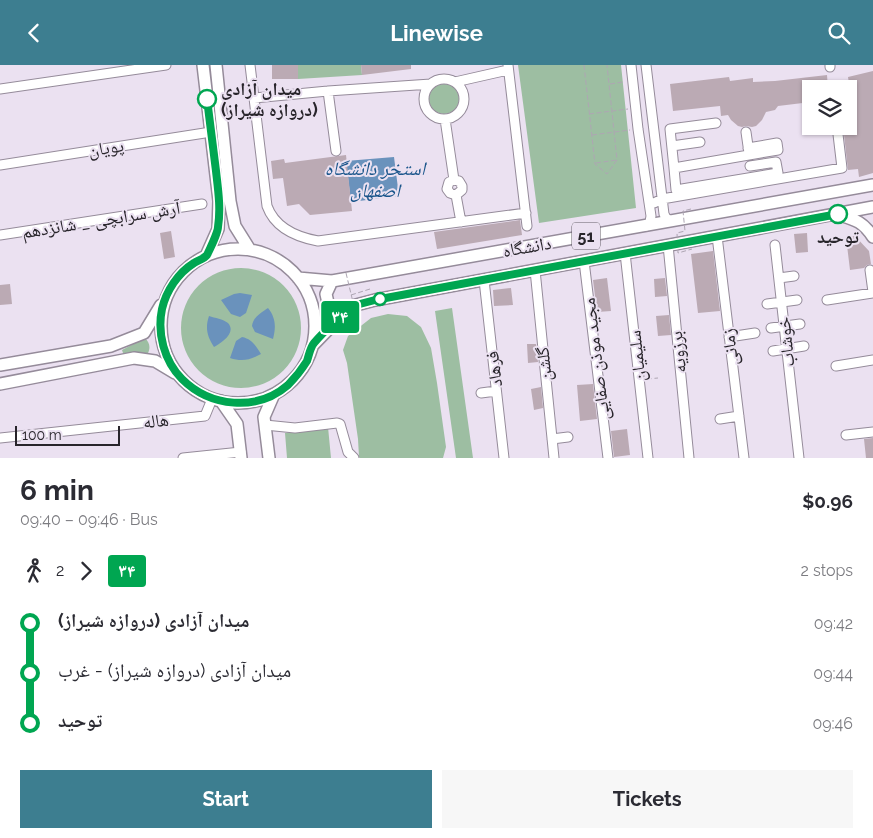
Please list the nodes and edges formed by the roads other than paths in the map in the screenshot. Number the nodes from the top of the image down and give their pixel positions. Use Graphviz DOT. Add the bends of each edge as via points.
graph roads {
  1 [pos="166,65"];
  2 [pos="203,65"];
  3 [pos="216,65"];
  4 [pos="250,65"];
  5 [pos="631,65"];
  6 [pos="646,65"];
  7 [pos="508,68"];
  8 [pos="218,80"];
  9 [pos="205,81"];
  10 [pos="455,82"];
  11 [pos="432,84"];
  12 [pos="0,89"];
  13 [pos="328,91"];
  14 [pos="254,98"];
  15 [pos="445,119"];
  16 [pos="716,123"];
  17 [pos="211,132"];
  18 [pos="746,132"];
  19 [pos="838,135"];
  20 [pos="700,142"];
  21 [pos="672,146"];
  22 [pos="336,151"];
  23 [pos="748,151"];
  24 [pos="0,165"];
  25 [pos="750,166"];
  26 [pos="674,168"];
  27 [pos="752,180"];
  28 [pos="871,185"];
  29 [pos="662,199"];
  30 [pos="649,202"];
  31 [pos="202,204"];
  32 [pos="873,210"];
  33 [pos="526,213"];
  34 [pos="838,214"];
  35 [pos="672,221"];
  36 [pos="461,222"];
  37 [pos="527,226"];
  38 [pos="646,226"];
  39 [pos="0,235"];
  40 [pos="717,237"];
  41 [pos="873,237"];
  42 [pos="668,245"];
  43 [pos="776,245"];
  44 [pos="250,250"];
  45 [pos="625,253"];
  46 [pos="206,256"];
  47 [pos="584,261"];
  48 [pos="534,270"];
  49 [pos="870,271"];
  50 [pos="794,276"];
  51 [pos="298,278"];
  52 [pos="779,278"];
  53 [pos="484,280"];
  54 [pos="332,281"];
  55 [pos="873,293"];
  56 [pos="167,295"];
  57 [pos="797,300"];
  58 [pos="827,300"];
  59 [pos="782,302"];
  60 [pos="767,304"];
  61 [pos="349,308"];
  62 [pos="800,324"];
  63 [pos="784,327"];
  64 [pos="771,328"];
  65 [pos="144,333"];
  66 [pos="755,333"];
  67 [pos="729,337"];
  68 [pos="312,345"];
  69 [pos="804,346"];
  70 [pos="787,349"];
  71 [pos="772,351"];
  72 [pos="147,360"];
  73 [pos="873,360"];
  74 [pos="0,365"];
  75 [pos="836,366"];
  76 [pos="178,375"];
  77 [pos="0,384"];
  78 [pos="496,391"];
  79 [pos="481,393"];
  80 [pos="274,394"];
  81 [pos="216,400"];
  82 [pos="738,416"];
  83 [pos="720,419"];
  84 [pos="265,425"];
  85 [pos="873,432"];
  86 [pos="846,435"];
  87 [pos="568,437"];
  88 [pos="0,438"];
  89 [pos="552,439"];
  90 [pos="241,455"];
  91 [pos="183,458"];
  92 [pos="269,458"];
  93 [pos="354,458"];
  94 [pos="504,458"];
  95 [pos="554,458"];
  96 [pos="608,458"];
  97 [pos="648,458"];
  98 [pos="689,458"];
  99 [pos="744,458"];
  100 [pos="798,458"];
  1 -- 12 [label="street"];
  2 -- 9 [label="main road"];
  3 -- 8 [label="main road"];
  4 -- 14 [label="street"];
  5 -- 30 [label="street"];
  6 -- 29 [label="street"];
  7 -- 10 [label="street"];
  7 -- 33 [label="street"];
  8 -- 9 [label="main road"];
  8 -- 44 [label="main road" via="230,201 235,226"];
  9 -- 17 [label="main road"];
  10 -- 11 [label="street" via="444,79"];
  10 -- 15 [label="street" via="464,98 462,109"];
  11 -- 13 [label="street"];
  11 -- 15 [label="street" via="424,95 426,107 434,116"];
  13 -- 14 [label="street"];
  13 -- 22 [label="street"];
  14 -- 36 [label="street" via="267,206 276,223 295,235 318,241"];
  15 -- 36 [label="street" via="454,180 449,182 447,189 456,195"];
  16 -- 21 [label="street" via="670,129"];
  17 -- 24 [label="street, پویان"];
  17 -- 46 [label="main road" via="219,201 218,229"];
  18 -- 23 [label="street"];
  19 -- 27 [label="street" via="842,168"];
  20 -- 21 [label="street"];
  21 -- 26 [label="street"];
  23 -- 25 [label="street"];
  23 -- 26 [label="street"];
  25 -- 27 [label="street"];
  25 -- 27 [label="street" via="776,162 778,173"];
  26 -- 27 [label="street" via="676,190"];
  27 -- 29 [label="street"];
  28 -- 32 [label="main road"];
  28 -- 35 [label="main road, دانشگاه / 51"];
  29 -- 30 [label="street"];
  29 -- 35 [label="street" via="664,214"];
  30 -- 38 [label="street" via="651,216"];
  31 -- 39 [label="street, آرش سرابچی _ شانزدهم"];
  32 -- 34 [label="main road, دانشگاه / 51"];
  33 -- 36 [label="street"];
  33 -- 37 [label="street"];
  34 -- 40 [label="main road, دانشگاه / 51"];
  34 -- 41 [label="main road" via="859,221"];
  35 -- 38 [label="main road, دانشگاه / 51"];
  38 -- 54 [label="main road, دانشگاه / 51"];
  40 -- 42 [label="main road, دانشگاه / 51"];
  40 -- 67 [label="street, زمانی"];
  42 -- 45 [label="main road, دانشگاه / 51"];
  42 -- 98 [label="street, برزویه"];
  43 -- 52 [label="street, خوشاب"];
  44 -- 46 [label="main road" via="220,251"];
  44 -- 51 [label="main road" via="277,260"];
  45 -- 47 [label="main road, دانشگاه / 51"];
  45 -- 97 [label="street, سلیمیان"];
  46 -- 56 [label="main road" via="183,272"];
  47 -- 48 [label="main road, دانشگاه / 51"];
  47 -- 96 [label="street, مجید موذن صفایی"];
  48 -- 53 [label="main road, دانشگاه / 51"];
  48 -- 89 [label="street, گلشن"];
  49 -- 55 [label="street"];
  50 -- 52 [label="street"];
  51 -- 54 [label="main road, دانشگاه / 51"];
  51 -- 68 [label="main road" via="309,297 314,317"];
  52 -- 59 [label="street, خوشاب"];
  53 -- 61 [label="main road, دانشگاه / 51" via="375,300"];
  53 -- 78 [label="street, فرهاد"];
  54 -- 61 [label="main road" via="326,294 328,303 342,310"];
  55 -- 58 [label="street"];
  56 -- 65 [label="main road"];
  56 -- 76 [label="main road" via="161,315 161,337 164,350"];
  57 -- 59 [label="street"];
  59 -- 60 [label="street"];
  59 -- 63 [label="street, خوشاب"];
  61 -- 68 [label="main road, دانشگاه / 51"];
  62 -- 63 [label="street"];
  63 -- 64 [label="street"];
  63 -- 70 [label="street, خوشاب"];
  65 -- 72 [label="main road" via="154,338 156,347"];
  65 -- 74 [label="main road" via="110,346"];
  66 -- 67 [label="street"];
  67 -- 82 [label="street, زمانی"];
  68 -- 80 [label="main road" via="299,373"];
  69 -- 70 [label="street"];
  70 -- 71 [label="street"];
  70 -- 100 [label="street, خوشاب"];
  72 -- 76 [label="main road" via="155,361"];
  72 -- 77 [label="main road" via="134,358"];
  73 -- 75 [label="street"];
  76 -- 81 [label="main road" via="194,389"];
  78 -- 79 [label="street"];
  78 -- 94 [label="street, فرهاد"];
  80 -- 81 [label="main road" via="248,402"];
  80 -- 84 [label="main road" via="264,417"];
  81 -- 88 [label="street, هاله" via="205,416"];
  81 -- 90 [label="main road" via="237,424"];
  82 -- 83 [label="street"];
  82 -- 99 [label="street, زمانی"];
  84 -- 92 [label="main road"];
  84 -- 93 [label="street" via="295,428 340,424 348,451"];
  85 -- 86 [label="street"];
  87 -- 89 [label="street"];
  89 -- 95 [label="street, گلشن"];
  90 -- 91 [label="street"];
}
